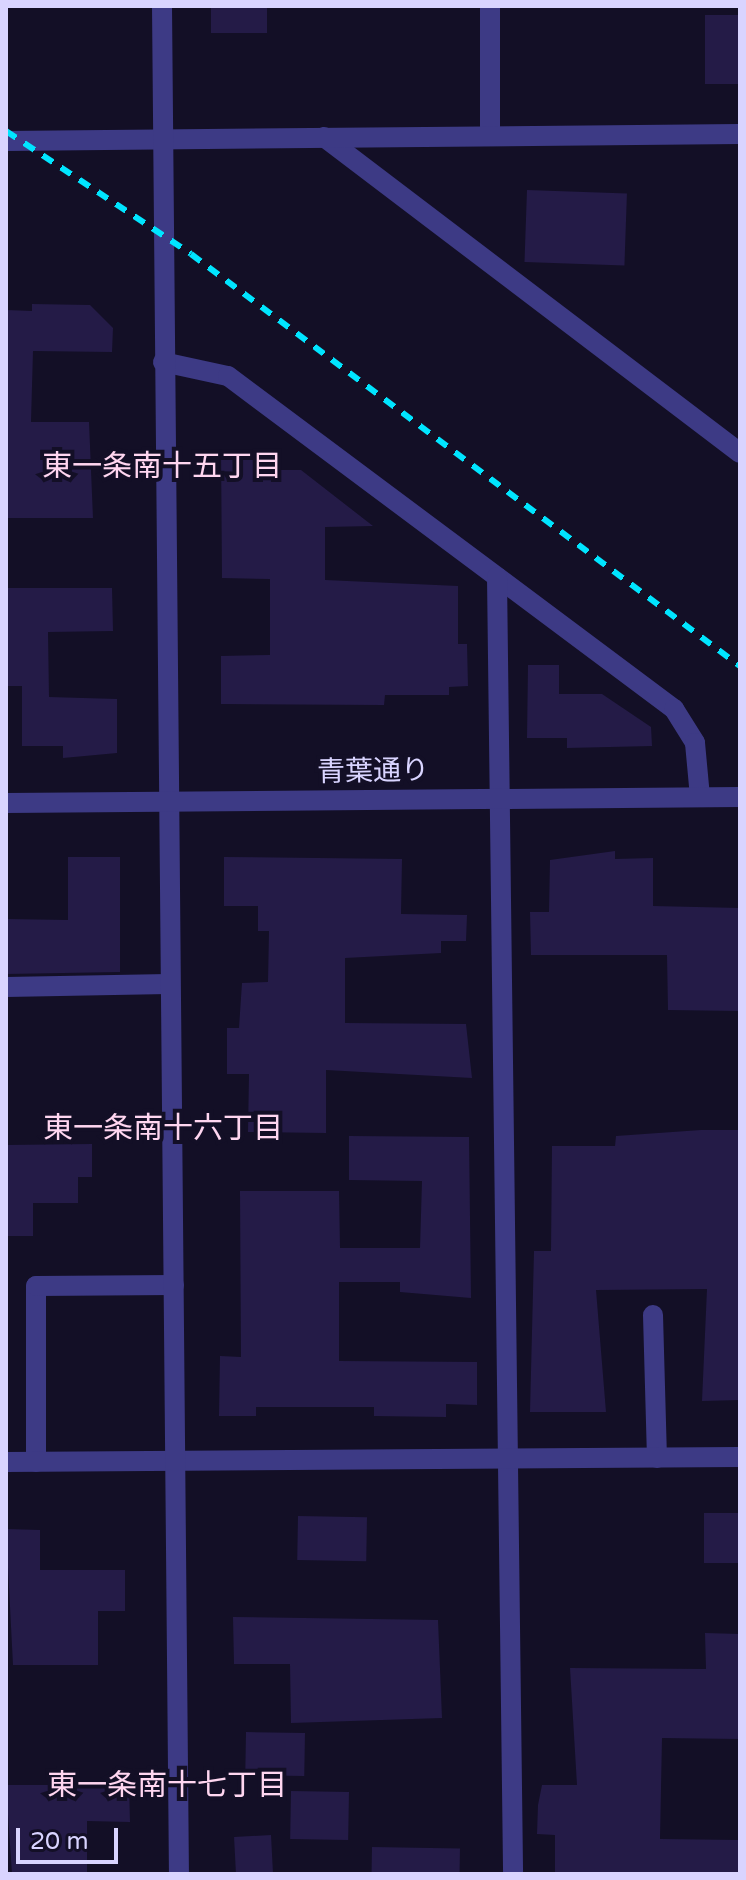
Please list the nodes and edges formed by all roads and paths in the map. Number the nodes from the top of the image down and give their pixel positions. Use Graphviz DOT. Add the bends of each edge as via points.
graph roads {
  1 [pos="162,6"];
  2 [pos="490,6"];
  3 [pos="740,134"];
  4 [pos="490,136"];
  5 [pos="324,137"];
  6 [pos="162,138"];
  7 [pos="6,141"];
  8 [pos="163,362"];
  9 [pos="740,453"];
  10 [pos="497,577"];
  11 [pos="500,797"];
  12 [pos="700,797"];
  13 [pos="740,797"];
  14 [pos="165,801"];
  15 [pos="6,803"];
  16 [pos="168,984"];
  17 [pos="6,987"];
  18 [pos="174,1285"];
  19 [pos="653,1315"];
  20 [pos="740,1457"];
  21 [pos="657,1458"];
  22 [pos="507,1459"];
  23 [pos="6,1462"];
  24 [pos="36,1462"];
  25 [pos="177,1463"];
  26 [pos="179,1874"];
  27 [pos="513,1874"];
  1 -- 6 [label="street"];
  2 -- 4 [label="street"];
  3 -- 4 [label="street"];
  4 -- 5 [label="street"];
  5 -- 6 [label="street"];
  5 -- 9 [label="street"];
  6 -- 7 [label="street"];
  6 -- 8 [label="street"];
  8 -- 10 [label="street" via="228,376"];
  8 -- 14 [label="street"];
  10 -- 11 [label="street"];
  10 -- 12 [label="street" via="674,709 695,743"];
  11 -- 12 [label="street, 青葉通り"];
  11 -- 14 [label="street, 青葉通り"];
  11 -- 22 [label="street"];
  12 -- 13 [label="street, 青葉通り"];
  14 -- 15 [label="street, 青葉通り"];
  14 -- 16 [label="street"];
  16 -- 17 [label="street"];
  16 -- 18 [label="street"];
  18 -- 24 [label="street" via="36,1286"];
  18 -- 25 [label="street"];
  19 -- 21 [label="street"];
  20 -- 21 [label="street"];
  21 -- 22 [label="street"];
  22 -- 25 [label="street"];
  22 -- 27 [label="street"];
  23 -- 24 [label="street"];
  24 -- 25 [label="street"];
  25 -- 26 [label="street"];
}
